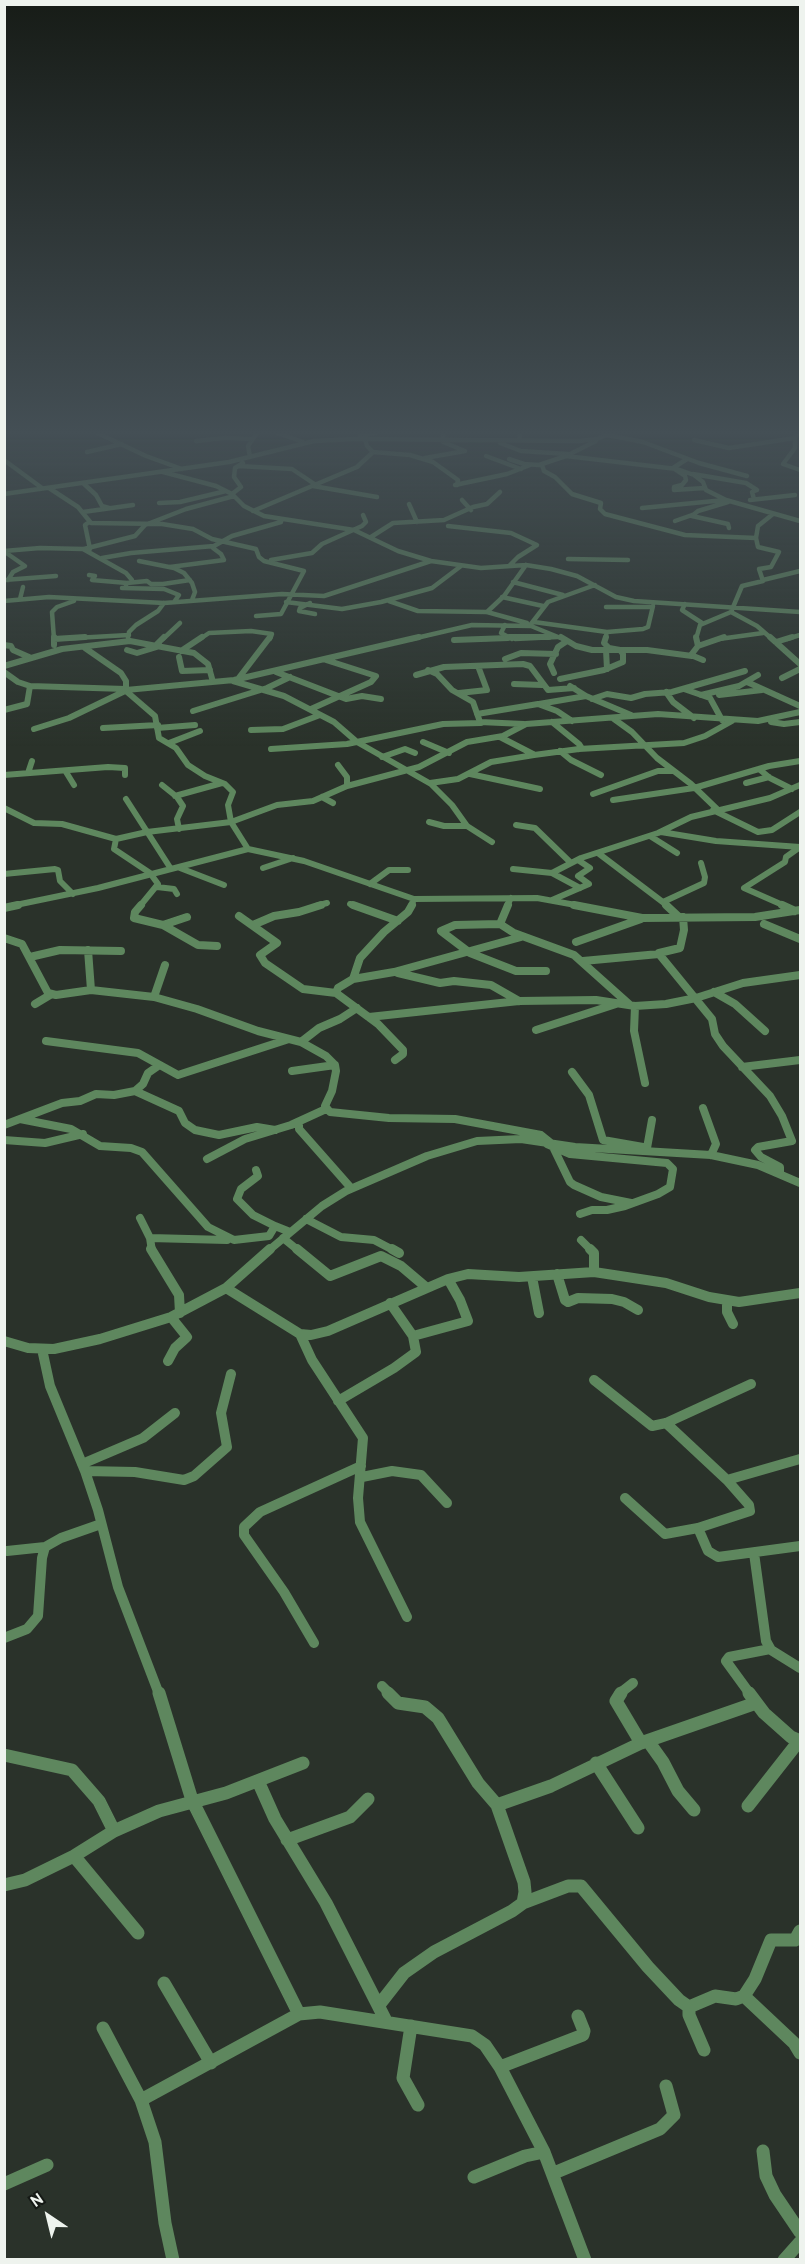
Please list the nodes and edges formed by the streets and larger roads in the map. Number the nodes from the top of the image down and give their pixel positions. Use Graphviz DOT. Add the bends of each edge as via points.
graph roads {
  1 [pos="89,536"];
  2 [pos="135,536"];
  3 [pos="207,536"];
  4 [pos="240,536"];
  5 [pos="341,536"];
  6 [pos="368,536"];
  7 [pos="517,536"];
  8 [pos="714,536"];
  9 [pos="371,537"];
  10 [pos="756,538"];
  11 [pos="221,542"];
  12 [pos="214,546"];
  13 [pos="201,547"];
  14 [pos="87,549"];
  15 [pos="5,552"];
  16 [pos="572,553"];
  17 [pos="102,558"];
  18 [pos="568,559"];
  19 [pos="14,560"];
  20 [pos="628,560"];
  21 [pos="4,561"];
  22 [pos="139,561"];
  23 [pos="265,561"];
  24 [pos="431,561"];
  25 [pos="187,564"];
  26 [pos="526,565"];
  27 [pos="461,566"];
  28 [pos="509,566"];
  29 [pos="170,567"];
  30 [pos="560,571"];
  31 [pos="801,571"];
  32 [pos="89,574"];
  33 [pos="56,576"];
  34 [pos="190,579"];
  35 [pos="6,580"];
  36 [pos="763,580"];
  37 [pos="513,582"];
  38 [pos="125,585"];
  39 [pos="595,585"];
  40 [pos="23,587"];
  41 [pos="290,594"];
  42 [pos="563,595"];
  43 [pos="324,597"];
  44 [pos="502,597"];
  45 [pos="20,599"];
  46 [pos="192,600"];
  47 [pos="4,601"];
  48 [pos="75,601"];
  49 [pos="389,601"];
  50 [pos="174,602"];
  51 [pos="286,602"];
  52 [pos="164,603"];
  53 [pos="309,603"];
  54 [pos="665,603"];
  55 [pos="685,604"];
  56 [pos="543,606"];
  57 [pos="653,606"];
  58 [pos="606,607"];
  59 [pos="731,610"];
  60 [pos="487,612"];
  61 [pos="801,612"];
  62 [pos="315,614"];
  63 [pos="256,616"];
  64 [pos="180,623"];
  65 [pos="702,623"];
  66 [pos="530,624"];
  67 [pos="505,625"];
  68 [pos="607,632"];
  69 [pos="763,633"];
  70 [pos="801,635"];
  71 [pos="561,637"];
  72 [pos="128,638"];
  73 [pos="509,638"];
  74 [pos="54,639"];
  75 [pos="454,640"];
  76 [pos="567,641"];
  77 [pos="776,642"];
  78 [pos="4,645"];
  79 [pos="158,645"];
  80 [pos="698,646"];
  81 [pos="85,648"];
  82 [pos="127,650"];
  83 [pos="606,650"];
  84 [pos="620,650"];
  85 [pos="55,651"];
  86 [pos="180,654"];
  87 [pos="556,654"];
  88 [pos="693,656"];
  89 [pos="29,657"];
  90 [pos="798,658"];
  91 [pos="505,659"];
  92 [pos="325,660"];
  93 [pos="704,660"];
  94 [pos="801,664"];
  95 [pos="4,666"];
  96 [pos="478,666"];
  97 [pos="607,669"];
  98 [pos="801,669"];
  99 [pos="210,670"];
  100 [pos="428,670"];
  101 [pos="745,670"];
  102 [pos="4,672"];
  103 [pos="276,672"];
  104 [pos="554,673"];
  105 [pos="416,675"];
  106 [pos="758,675"];
  107 [pos="290,677"];
  108 [pos="782,678"];
  109 [pos="238,679"];
  110 [pos="229,681"];
  111 [pos="213,682"];
  112 [pos="747,682"];
  113 [pos="514,684"];
  114 [pos="542,685"];
  115 [pos="30,686"];
  116 [pos="574,688"];
  117 [pos="263,689"];
  118 [pos="684,689"];
  119 [pos="126,690"];
  120 [pos="763,690"];
  121 [pos="666,692"];
  122 [pos="458,693"];
  123 [pos="701,695"];
  124 [pos="340,696"];
  125 [pos="589,697"];
  126 [pos="710,698"];
  127 [pos="381,699"];
  128 [pos="539,705"];
  129 [pos="801,706"];
  130 [pos="311,709"];
  131 [pos="4,710"];
  132 [pos="193,711"];
  133 [pos="801,712"];
  134 [pos="477,714"];
  135 [pos="320,715"];
  136 [pos="634,716"];
  137 [pos="695,718"];
  138 [pos="614,719"];
  139 [pos="722,720"];
  140 [pos="733,720"];
  141 [pos="768,720"];
  142 [pos="572,721"];
  143 [pos="552,722"];
  144 [pos="801,722"];
  145 [pos="482,723"];
  146 [pos="524,724"];
  147 [pos="195,725"];
  148 [pos="158,727"];
  149 [pos="103,728"];
  150 [pos="34,729"];
  151 [pos="251,730"];
  152 [pos="200,731"];
  153 [pos="500,737"];
  154 [pos="357,742"];
  155 [pos="423,742"];
  156 [pos="170,743"];
  157 [pos="644,746"];
  158 [pos="271,749"];
  159 [pos="579,749"];
  160 [pos="560,751"];
  161 [pos="415,753"];
  162 [pos="449,753"];
  163 [pos="534,755"];
  164 [pos="382,757"];
  165 [pos="32,761"];
  166 [pos="801,761"];
  167 [pos="338,765"];
  168 [pos="759,769"];
  169 [pos="409,771"];
  170 [pos="674,771"];
  171 [pos="66,772"];
  172 [pos="28,773"];
  173 [pos="470,774"];
  174 [pos="4,775"];
  175 [pos="125,775"];
  176 [pos="601,775"];
  177 [pos="769,777"];
  178 [pos="222,783"];
  179 [pos="430,783"];
  180 [pos="746,783"];
  181 [pos="74,785"];
  182 [pos="162,785"];
  183 [pos="801,785"];
  184 [pos="347,786"];
  185 [pos="694,788"];
  186 [pos="540,789"];
  187 [pos="792,789"];
  188 [pos="593,794"];
  189 [pos="176,796"];
  190 [pos="322,797"];
  191 [pos="126,799"];
  192 [pos="613,800"];
  193 [pos="333,803"];
  194 [pos="4,808"];
  195 [pos="715,810"];
  196 [pos="801,812"];
  197 [pos="792,818"];
  198 [pos="801,821"];
  199 [pos="231,822"];
  200 [pos="429,822"];
  201 [pos="516,825"];
  202 [pos="467,826"];
  203 [pos="179,829"];
  204 [pos="147,832"];
  205 [pos="661,832"];
  206 [pos="650,836"];
  207 [pos="116,839"];
  208 [pos="492,842"];
  209 [pos="800,847"];
  210 [pos="248,849"];
  211 [pos="598,853"];
  212 [pos="677,853"];
  213 [pos="293,858"];
  214 [pos="575,861"];
  215 [pos="701,863"];
  216 [pos="175,868"];
  217 [pos="264,868"];
  218 [pos="513,869"];
  219 [pos="408,870"];
  220 [pos="150,873"];
  221 [pos="552,873"];
  222 [pos="4,874"];
  223 [pos="105,875"];
  224 [pos="112,884"];
  225 [pos="370,884"];
  226 [pos="224,885"];
  227 [pos="157,888"];
  228 [pos="580,888"];
  229 [pos="73,894"];
  230 [pos="177,894"];
  231 [pos="414,898"];
  232 [pos="511,898"];
  233 [pos="551,900"];
  234 [pos="663,902"];
  235 [pos="327,903"];
  236 [pos="350,904"];
  237 [pos="4,908"];
  238 [pos="797,912"];
  239 [pos="239,916"];
  240 [pos="187,917"];
  241 [pos="681,917"];
  242 [pos="644,918"];
  243 [pos="398,921"];
  244 [pos="500,924"];
  245 [pos="764,924"];
  246 [pos="163,925"];
  247 [pos="253,925"];
  248 [pos="521,937"];
  249 [pos="4,938"];
  250 [pos="801,939"];
  251 [pos="576,942"];
  252 [pos="217,946"];
  253 [pos="88,950"];
  254 [pos="121,951"];
  255 [pos="470,953"];
  256 [pos="659,953"];
  257 [pos="30,957"];
  258 [pos="583,961"];
  259 [pos="165,965"];
  260 [pos="546,971"];
  261 [pos="394,972"];
  262 [pos="801,975"];
  263 [pos="352,979"];
  264 [pos="91,990"];
  265 [pos="714,992"];
  266 [pos="336,993"];
  267 [pos="50,995"];
  268 [pos="154,997"];
  269 [pos="696,998"];
  270 [pos="519,1001"];
  271 [pos="620,1003"];
  272 [pos="35,1004"];
  273 [pos="632,1005"];
  274 [pos="357,1008"];
  275 [pos="369,1017"];
  276 [pos="536,1030"];
  277 [pos="765,1031"];
  278 [pos="289,1039"];
  279 [pos="46,1041"];
  280 [pos="301,1042"];
  281 [pos="395,1060"];
  282 [pos="801,1060"];
  283 [pos="335,1065"];
  284 [pos="158,1066"];
  285 [pos="742,1067"];
  286 [pos="292,1071"];
  287 [pos="572,1072"];
  288 [pos="645,1083"];
  289 [pos="135,1090"];
  290 [pos="703,1108"];
  291 [pos="326,1109"];
  292 [pos="20,1119"];
  293 [pos="652,1120"];
  294 [pos="299,1122"];
  295 [pos="4,1125"];
  296 [pos="275,1130"];
  297 [pos="83,1134"];
  298 [pos="801,1134"];
  299 [pos="791,1136"];
  300 [pos="4,1140"];
  301 [pos="550,1145"];
  302 [pos="650,1150"];
  303 [pos="711,1155"];
  304 [pos="207,1159"];
  305 [pos="256,1170"];
  306 [pos="780,1173"];
  307 [pos="801,1183"];
  308 [pos="351,1188"];
  309 [pos="634,1203"];
  310 [pos="580,1214"];
  311 [pos="140,1218"];
  312 [pos="306,1219"];
  313 [pos="275,1226"];
  314 [pos="287,1235"];
  315 [pos="269,1236"];
  316 [pos="150,1238"];
  317 [pos="234,1240"];
  318 [pos="581,1240"];
  319 [pos="269,1252"];
  320 [pos="399,1253"];
  321 [pos="594,1272"];
  322 [pos="557,1274"];
  323 [pos="532,1277"];
  324 [pos="448,1279"];
  325 [pos="226,1288"];
  326 [pos="426,1288"];
  327 [pos="801,1293"];
  328 [pos="727,1300"];
  329 [pos="390,1303"];
  330 [pos="638,1310"];
  331 [pos="539,1313"];
  332 [pos="176,1315"];
  333 [pos="733,1324"];
  334 [pos="300,1334"];
  335 [pos="412,1336"];
  336 [pos="4,1341"];
  337 [pos="42,1349"];
  338 [pos="168,1361"];
  339 [pos="231,1374"];
  340 [pos="594,1380"];
  341 [pos="751,1384"];
  342 [pos="338,1401"];
  343 [pos="175,1413"];
  344 [pos="666,1423"];
  345 [pos="801,1459"];
  346 [pos="84,1468"];
  347 [pos="361,1472"];
  348 [pos="727,1480"];
  349 [pos="625,1498"];
  350 [pos="447,1503"];
  351 [pos="101,1524"];
  352 [pos="698,1528"];
  353 [pos="801,1546"];
  354 [pos="45,1547"];
  355 [pos="7,1551"];
  356 [pos="754,1553"];
  357 [pos="406,1617"];
  358 [pos="4,1638"];
  359 [pos="314,1643"];
  360 [pos="770,1649"];
  361 [pos="801,1668"];
  362 [pos="633,1683"];
  363 [pos="382,1686"];
  364 [pos="756,1703"];
  365 [pos="800,1741"];
  366 [pos="645,1742"];
  367 [pos="4,1755"];
  368 [pos="303,1763"];
  369 [pos="596,1763"];
  370 [pos="258,1781"];
  371 [pos="368,1799"];
  372 [pos="192,1800"];
  373 [pos="497,1805"];
  374 [pos="748,1806"];
  375 [pos="694,1810"];
  376 [pos="638,1828"];
  377 [pos="114,1831"];
  378 [pos="287,1840"];
  379 [pos="74,1856"];
  380 [pos="4,1885"];
  381 [pos="523,1903"];
  382 [pos="801,1931"];
  383 [pos="138,1933"];
  384 [pos="164,1983"];
  385 [pos="744,1996"];
  386 [pos="379,2005"];
  387 [pos="689,2007"];
  388 [pos="298,2014"];
  389 [pos="578,2016"];
  390 [pos="386,2021"];
  391 [pos="411,2026"];
  392 [pos="103,2028"];
  393 [pos="704,2050"];
  394 [pos="801,2053"];
  395 [pos="211,2063"];
  396 [pos="500,2067"];
  397 [pos="666,2086"];
  398 [pos="141,2100"];
  399 [pos="418,2105"];
  400 [pos="764,2151"];
  401 [pos="544,2152"];
  402 [pos="47,2165"];
  403 [pos="554,2173"];
  404 [pos="474,2177"];
  405 [pos="4,2184"];
  406 [pos="801,2232"];
  407 [pos="801,2242"];
  408 [pos="173,2259"];
  409 [pos="585,2259"];
  410 [pos="784,2259"];
  1 -- 14 [label="street"];
  2 -- 14 [label="street"];
  3 -- 11 [label="street"];
  4 -- 11 [label="street"];
  5 -- 23 [label="street" via="311,554"];
  6 -- 9 [label="street"];
  7 -- 28 [label="street" via="537,544 537,548"];
  8 -- 10 [label="street"];
  9 -- 24 [label="street"];
  10 -- 36 [label="street" via="758,547 779,552 771,567 759,569"];
  11 -- 12 [label="street"];
  11 -- 23 [label="street" via="256,549"];
  12 -- 13 [label="street"];
  12 -- 25 [label="street" via="224,560"];
  13 -- 17 [label="street"];
  13 -- 25 [label="street"];
  14 -- 15 [label="street"];
  14 -- 17 [label="street"];
  15 -- 19 [label="street"];
  16 -- 18 [label="street"];
  17 -- 38 [label="street" via="127,573"];
  18 -- 20 [label="street"];
  18 -- 30 [label="street"];
  19 -- 21 [label="street"];
  19 -- 35 [label="street" via="25,566"];
  22 -- 29 [label="street"];
  23 -- 41 [label="street" via="304,570"];
  24 -- 27 [label="street"];
  24 -- 43 [label="street"];
  25 -- 29 [label="street"];
  26 -- 28 [label="street"];
  26 -- 30 [label="street"];
  26 -- 37 [label="street"];
  27 -- 28 [label="street"];
  27 -- 49 [label="street" via="432,588"];
  29 -- 34 [label="street"];
  30 -- 39 [label="street"];
  31 -- 36 [label="street"];
  32 -- 38 [label="street" via="95,576 93,581"];
  33 -- 35 [label="street"];
  34 -- 38 [label="street"];
  34 -- 46 [label="street" via="196,593"];
  36 -- 59 [label="street" via="743,586"];
  37 -- 42 [label="street"];
  37 -- 44 [label="street"];
  38 -- 50 [label="street" via="164,589 178,594"];
  39 -- 42 [label="street"];
  39 -- 54 [label="street" via="626,600"];
  40 -- 45 [label="street"];
  41 -- 43 [label="street"];
  41 -- 46 [label="street"];
  41 -- 51 [label="street"];
  42 -- 56 [label="street"];
  43 -- 53 [label="street"];
  44 -- 56 [label="street"];
  44 -- 60 [label="street"];
  45 -- 47 [label="street"];
  45 -- 52 [label="street"];
  46 -- 50 [label="street"];
  48 -- 74 [label="street" via="52,612"];
  49 -- 53 [label="street" via="342,609"];
  49 -- 60 [label="street" via="422,612"];
  50 -- 52 [label="street"];
  51 -- 53 [label="street"];
  51 -- 63 [label="street" via="279,615"];
  52 -- 72 [label="street" via="140,622"];
  53 -- 62 [label="street" via="299,611"];
  54 -- 55 [label="street"];
  54 -- 57 [label="street"];
  55 -- 59 [label="street"];
  55 -- 65 [label="street" via="682,610"];
  56 -- 66 [label="street"];
  57 -- 58 [label="street"];
  57 -- 68 [label="street" via="647,628"];
  59 -- 61 [label="street"];
  59 -- 65 [label="street"];
  59 -- 69 [label="street"];
  60 -- 66 [label="street"];
  64 -- 79 [label="street"];
  65 -- 80 [label="street" via="697,634"];
  66 -- 67 [label="street"];
  66 -- 68 [label="street"];
  66 -- 71 [label="street"];
  67 -- 73 [label="street" via="501,633"];
  67 -- 92 [label="street" via="462,627"];
  68 -- 84 [label="street" via="604,643"];
  69 -- 77 [label="street"];
  69 -- 80 [label="street" via="728,636"];
  70 -- 77 [label="street"];
  71 -- 73 [label="street"];
  71 -- 76 [label="street"];
  72 -- 74 [label="street"];
  72 -- 79 [label="street"];
  72 -- 81 [label="street"];
  73 -- 75 [label="street"];
  74 -- 85 [label="street"];
  76 -- 83 [label="street" via="582,648"];
  76 -- 87 [label="street"];
  77 -- 90 [label="street"];
  78 -- 89 [label="street"];
  79 -- 82 [label="street" via="137,653"];
  79 -- 86 [label="street"];
  80 -- 88 [label="street" via="692,651"];
  81 -- 85 [label="street"];
  81 -- 119 [label="street" via="121,673"];
  83 -- 84 [label="street"];
  83 -- 97 [label="street"];
  84 -- 88 [label="street"];
  84 -- 97 [label="street" via="623,662"];
  85 -- 89 [label="street"];
  86 -- 99 [label="street" via="194,653"];
  86 -- 99 [label="street" via="182,671"];
  86 -- 109 [label="street" via="209,633 273,634"];
  87 -- 91 [label="street" via="521,653"];
  87 -- 104 [label="street" via="550,664"];
  88 -- 93 [label="street"];
  89 -- 95 [label="street"];
  90 -- 94 [label="street"];
  92 -- 103 [label="street"];
  92 -- 124 [label="street" via="376,676"];
  96 -- 100 [label="street"];
  96 -- 114 [label="street" via="528,665"];
  96 -- 122 [label="street" via="487,690"];
  97 -- 116 [label="street" via="560,679"];
  98 -- 108 [label="street"];
  99 -- 111 [label="street"];
  100 -- 105 [label="street"];
  100 -- 122 [label="street"];
  101 -- 118 [label="street"];
  102 -- 115 [label="street"];
  103 -- 107 [label="street"];
  103 -- 109 [label="street"];
  106 -- 112 [label="street"];
  107 -- 117 [label="street"];
  107 -- 124 [label="street"];
  109 -- 110 [label="street"];
  110 -- 111 [label="street"];
  110 -- 117 [label="street"];
  111 -- 119 [label="street"];
  112 -- 120 [label="street"];
  112 -- 123 [label="street"];
  113 -- 114 [label="street"];
  114 -- 116 [label="street" via="549,690"];
  115 -- 119 [label="street"];
  115 -- 131 [label="street" via="27,704"];
  116 -- 125 [label="street"];
  117 -- 130 [label="street"];
  117 -- 132 [label="street"];
  118 -- 121 [label="street"];
  118 -- 123 [label="street"];
  119 -- 148 [label="street" via="155,716"];
  119 -- 150 [label="street" via="57,723"];
  120 -- 126 [label="street"];
  120 -- 129 [label="street"];
  121 -- 125 [label="street" via="627,698 607,694"];
  121 -- 137 [label="street"];
  122 -- 134 [label="street" via="473,702"];
  123 -- 126 [label="street"];
  124 -- 127 [label="street"];
  124 -- 130 [label="street"];
  125 -- 128 [label="street"];
  125 -- 136 [label="street"];
  126 -- 139 [label="street"];
  128 -- 134 [label="street"];
  128 -- 142 [label="street"];
  130 -- 135 [label="street"];
  133 -- 141 [label="street"];
  134 -- 145 [label="street"];
  135 -- 151 [label="street" via="283,729"];
  135 -- 154 [label="street"];
  136 -- 137 [label="street"];
  136 -- 138 [label="street"];
  137 -- 139 [label="street"];
  138 -- 142 [label="street"];
  138 -- 157 [label="street"];
  139 -- 140 [label="street"];
  140 -- 141 [label="street"];
  140 -- 157 [label="street" via="687,742"];
  141 -- 144 [label="street" via="781,724"];
  142 -- 143 [label="street"];
  143 -- 146 [label="street"];
  143 -- 159 [label="street" via="579,744"];
  145 -- 146 [label="street"];
  145 -- 154 [label="street" via="443,724"];
  146 -- 153 [label="street"];
  147 -- 148 [label="street"];
  148 -- 149 [label="street"];
  148 -- 156 [label="street" via="159,738"];
  152 -- 156 [label="street"];
  153 -- 162 [label="street" via="470,741"];
  153 -- 163 [label="street"];
  154 -- 158 [label="street"];
  154 -- 164 [label="street"];
  155 -- 162 [label="street"];
  156 -- 178 [label="street" via="188,765"];
  157 -- 159 [label="street"];
  157 -- 170 [label="street"];
  159 -- 160 [label="street"];
  160 -- 163 [label="street"];
  160 -- 176 [label="street"];
  161 -- 164 [label="street" via="405,749"];
  162 -- 169 [label="street"];
  163 -- 173 [label="street" via="490,762"];
  164 -- 169 [label="street"];
  165 -- 172 [label="street"];
  166 -- 168 [label="street"];
  167 -- 184 [label="street" via="347,777"];
  168 -- 177 [label="street"];
  168 -- 185 [label="street"];
  169 -- 179 [label="street"];
  169 -- 184 [label="street"];
  170 -- 185 [label="street"];
  170 -- 188 [label="street" via="658,771"];
  171 -- 172 [label="street"];
  171 -- 175 [label="street" via="124,768"];
  171 -- 181 [label="street"];
  172 -- 174 [label="street"];
  173 -- 179 [label="street"];
  173 -- 186 [label="street"];
  177 -- 180 [label="street"];
  177 -- 187 [label="street"];
  178 -- 189 [label="street"];
  178 -- 199 [label="street" via="233,792 228,805"];
  179 -- 202 [label="street"];
  182 -- 189 [label="street"];
  183 -- 187 [label="street"];
  184 -- 190 [label="street"];
  185 -- 192 [label="street"];
  185 -- 195 [label="street"];
  187 -- 195 [label="street"];
  189 -- 203 [label="street" via="183,806 177,819"];
  190 -- 193 [label="street"];
  190 -- 199 [label="street" via="278,805"];
  191 -- 204 [label="street"];
  194 -- 207 [label="street" via="34,823 62,824 88,836 108,835"];
  195 -- 197 [label="street" via="758,832 772,830"];
  195 -- 205 [label="street" via="681,820"];
  196 -- 197 [label="street"];
  197 -- 198 [label="street"];
  199 -- 203 [label="street"];
  199 -- 210 [label="street"];
  200 -- 202 [label="street"];
  201 -- 214 [label="street" via="535,828"];
  202 -- 208 [label="street"];
  203 -- 204 [label="street"];
  204 -- 207 [label="street"];
  204 -- 216 [label="street"];
  205 -- 206 [label="street"];
  205 -- 209 [label="street" via="716,841"];
  206 -- 211 [label="street"];
  206 -- 212 [label="street"];
  207 -- 220 [label="street" via="114,849"];
  209 -- 238 [label="street" via="785,862 744,888"];
  210 -- 213 [label="street"];
  210 -- 216 [label="street"];
  211 -- 214 [label="street"];
  211 -- 234 [label="street"];
  213 -- 217 [label="street"];
  213 -- 225 [label="street"];
  214 -- 221 [label="street"];
  214 -- 228 [label="street" via="590,869 579,876 589,883"];
  215 -- 234 [label="street" via="704,883"];
  216 -- 220 [label="street"];
  216 -- 226 [label="street"];
  218 -- 221 [label="street"];
  219 -- 225 [label="street" via="389,870"];
  220 -- 224 [label="street"];
  220 -- 227 [label="street" via="158,882"];
  221 -- 228 [label="street"];
  222 -- 229 [label="street" via="55,869"];
  223 -- 224 [label="street"];
  224 -- 229 [label="street"];
  225 -- 231 [label="street"];
  227 -- 230 [label="street" via="174,889"];
  227 -- 246 [label="street" via="133,916"];
  228 -- 233 [label="street"];
  229 -- 237 [label="street"];
  231 -- 232 [label="street"];
  231 -- 243 [label="street"];
  232 -- 233 [label="street"];
  232 -- 244 [label="street"];
  233 -- 242 [label="street"];
  234 -- 241 [label="street"];
  235 -- 247 [label="street"];
  236 -- 243 [label="street"];
  238 -- 241 [label="street" via="755,917"];
  239 -- 247 [label="street"];
  240 -- 246 [label="street"];
  241 -- 242 [label="street"];
  241 -- 256 [label="street" via="684,930 680,948"];
  242 -- 251 [label="street"];
  243 -- 263 [label="street" via="360,958"];
  244 -- 255 [label="street" via="455,925 441,930"];
  244 -- 258 [label="street"];
  245 -- 250 [label="street"];
  246 -- 252 [label="street" via="198,945"];
  247 -- 266 [label="street" via="277,943 260,955 265,963 303,989"];
  248 -- 255 [label="street"];
  249 -- 257 [label="street" via="22,944"];
  253 -- 254 [label="street"];
  253 -- 257 [label="street" via="60,950"];
  253 -- 264 [label="street"];
  255 -- 260 [label="street" via="516,970"];
  255 -- 261 [label="street"];
  256 -- 258 [label="street"];
  256 -- 269 [label="street"];
  257 -- 267 [label="street"];
  258 -- 273 [label="street"];
  259 -- 268 [label="street"];
  261 -- 263 [label="street"];
  261 -- 270 [label="street" via="440,983 491,985"];
  262 -- 265 [label="street" via="743,983"];
  263 -- 266 [label="street"];
  264 -- 267 [label="street"];
  264 -- 268 [label="street"];
  265 -- 269 [label="street"];
  265 -- 277 [label="street" via="735,1004"];
  266 -- 274 [label="street"];
  267 -- 272 [label="street"];
  268 -- 278 [label="street"];
  269 -- 273 [label="street"];
  269 -- 285 [label="street" via="712,1019 723,1046"];
  270 -- 271 [label="street"];
  270 -- 275 [label="street"];
  271 -- 273 [label="street"];
  271 -- 276 [label="street"];
  273 -- 288 [label="street"];
  274 -- 275 [label="street"];
  274 -- 280 [label="street"];
  275 -- 281 [label="street" via="405,1052"];
  278 -- 280 [label="street"];
  278 -- 284 [label="street" via="183,1074"];
  279 -- 284 [label="street" via="131,1051"];
  280 -- 283 [label="street"];
  282 -- 285 [label="street"];
  283 -- 286 [label="street"];
  283 -- 291 [label="street" via="336,1077"];
  284 -- 289 [label="street"];
  285 -- 299 [label="street" via="770,1096"];
  287 -- 302 [label="street" via="589,1095 603,1140"];
  289 -- 292 [label="street" via="96,1094"];
  289 -- 296 [label="street" via="179,1111 185,1123 195,1130 219,1135 257,1127"];
  290 -- 303 [label="street" via="716,1144"];
  291 -- 294 [label="street"];
  291 -- 301 [label="street" via="362,1117 436,1117 479,1123 542,1135"];
  292 -- 295 [label="street"];
  292 -- 297 [label="street"];
  293 -- 302 [label="street"];
  294 -- 296 [label="street"];
  294 -- 308 [label="street" via="299,1129"];
  296 -- 304 [label="street" via="245,1139"];
  297 -- 300 [label="street" via="45,1143"];
  297 -- 317 [label="street" via="100,1146 142,1152 208,1227"];
  298 -- 299 [label="street"];
  299 -- 306 [label="street" via="790,1142 755,1148 761,1157 780,1167"];
  301 -- 302 [label="street"];
  301 -- 308 [label="street" via="498,1138 477,1141 435,1153"];
  301 -- 309 [label="street" via="574,1185 602,1197"];
  301 -- 309 [label="street" via="587,1156 671,1165 670,1187"];
  302 -- 303 [label="street"];
  303 -- 306 [label="street"];
  305 -- 313 [label="street" via="258,1176 241,1189 237,1199 253,1215"];
  306 -- 307 [label="street"];
  308 -- 312 [label="street"];
  309 -- 310 [label="street"];
  311 -- 316 [label="street"];
  312 -- 314 [label="street"];
  312 -- 320 [label="street" via="341,1237 374,1240"];
  313 -- 314 [label="street"];
  313 -- 315 [label="street"];
  314 -- 315 [label="street"];
  314 -- 319 [label="street"];
  314 -- 326 [label="street" via="330,1276 381,1256 401,1266"];
  315 -- 317 [label="street"];
  315 -- 319 [label="street" via="265,1245"];
  316 -- 317 [label="street"];
  316 -- 332 [label="street" via="151,1250 182,1301"];
  318 -- 321 [label="street" via="594,1253"];
  319 -- 325 [label="street"];
  321 -- 322 [label="street"];
  321 -- 328 [label="street" via="666,1282"];
  322 -- 323 [label="street"];
  322 -- 330 [label="street" via="565,1300 571,1303 578,1299 612,1299"];
  323 -- 324 [label="street" via="468,1274"];
  323 -- 331 [label="street"];
  324 -- 326 [label="street"];
  324 -- 335 [label="street" via="468,1321"];
  325 -- 332 [label="street"];
  325 -- 334 [label="street"];
  326 -- 329 [label="street"];
  327 -- 328 [label="street" via="739,1302"];
  328 -- 333 [label="street"];
  329 -- 334 [label="street" via="328,1331"];
  329 -- 335 [label="street"];
  332 -- 337 [label="street" via="100,1339"];
  332 -- 338 [label="street" via="187,1337"];
  334 -- 342 [label="street"];
  335 -- 342 [label="street" via="416,1352"];
  336 -- 337 [label="street"];
  337 -- 346 [label="street" via="50,1386"];
  339 -- 346 [label="street" via="221,1413 227,1447 194,1476 184,1480"];
  340 -- 344 [label="street" via="649,1424"];
  341 -- 344 [label="street"];
  342 -- 347 [label="street" via="363,1438"];
  343 -- 346 [label="street" via="143,1438"];
  344 -- 348 [label="street"];
  345 -- 348 [label="street"];
  346 -- 351 [label="street"];
  347 -- 350 [label="street" via="421,1475"];
  347 -- 357 [label="street" via="358,1514"];
  347 -- 359 [label="street" via="260,1512 244,1527 244,1535"];
  348 -- 352 [label="street" via="750,1511"];
  349 -- 352 [label="street" via="665,1534"];
  351 -- 354 [label="street"];
  351 -- 372 [label="street" via="118,1587 167,1714"];
  352 -- 356 [label="street" via="712,1555"];
  353 -- 356 [label="street"];
  354 -- 355 [label="street"];
  354 -- 358 [label="street" via="38,1616 27,1629"];
  356 -- 360 [label="street"];
  360 -- 361 [label="street"];
  360 -- 364 [label="street" via="726,1659"];
  362 -- 366 [label="street" via="616,1701"];
  363 -- 373 [label="street" via="398,1702 432,1712"];
  364 -- 365 [label="street"];
  364 -- 366 [label="street"];
  365 -- 374 [label="street"];
  366 -- 369 [label="street"];
  366 -- 375 [label="street"];
  367 -- 377 [label="street" via="72,1770 99,1802"];
  368 -- 370 [label="street"];
  369 -- 373 [label="street" via="551,1786"];
  369 -- 376 [label="street"];
  370 -- 372 [label="street"];
  370 -- 378 [label="street"];
  371 -- 378 [label="street" via="350,1817"];
  372 -- 377 [label="street"];
  372 -- 388 [label="street"];
  373 -- 381 [label="street" via="525,1882"];
  377 -- 379 [label="street"];
  378 -- 386 [label="street" via="326,1903"];
  379 -- 380 [label="street" via="25,1880"];
  379 -- 383 [label="street"];
  381 -- 386 [label="street" via="419,1962 404,1973"];
  381 -- 387 [label="street" via="568,1886 581,1886 648,1967"];
  382 -- 385 [label="street" via="795,1940 771,1940"];
  384 -- 395 [label="street"];
  385 -- 387 [label="street" via="715,1996"];
  385 -- 394 [label="street"];
  386 -- 390 [label="street"];
  387 -- 393 [label="street"];
  388 -- 390 [label="street" via="320,2012"];
  388 -- 395 [label="street"];
  389 -- 396 [label="street" via="583,2035"];
  390 -- 391 [label="street"];
  391 -- 396 [label="street" via="472,2036 485,2045"];
  391 -- 399 [label="street" via="403,2078"];
  392 -- 398 [label="street"];
  395 -- 398 [label="street"];
  396 -- 401 [label="street"];
  397 -- 403 [label="street" via="674,2115 660,2129"];
  398 -- 408 [label="street" via="158,2161"];
  400 -- 406 [label="street" via="766,2176"];
  401 -- 403 [label="street"];
  401 -- 404 [label="street"];
  402 -- 405 [label="street"];
  403 -- 409 [label="street"];
  407 -- 410 [label="street"];
}
